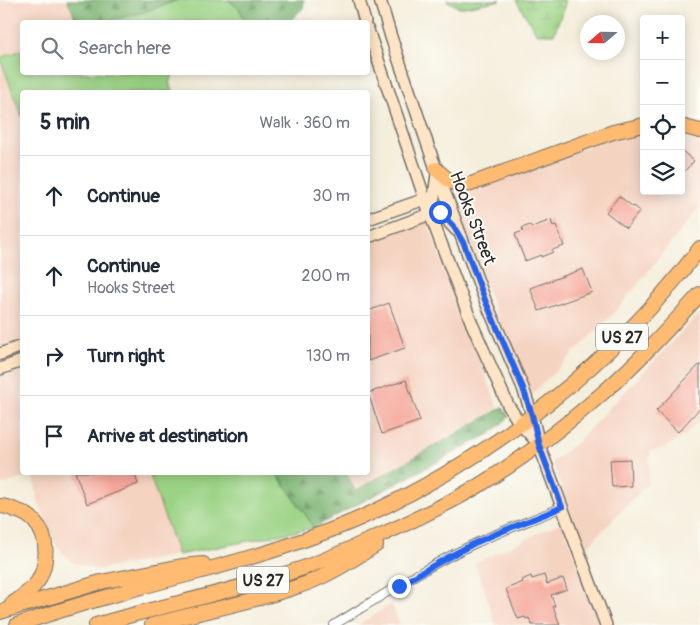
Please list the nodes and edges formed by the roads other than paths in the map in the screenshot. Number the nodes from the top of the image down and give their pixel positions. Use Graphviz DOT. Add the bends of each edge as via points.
graph roads {
  1 [pos="360,0"];
  2 [pos="380,0"];
  3 [pos="365,20"];
  4 [pos="370,36"];
  5 [pos="640,126"];
  6 [pos="685,127"];
  7 [pos="700,131"];
  8 [pos="436,169"];
  9 [pos="429,206"];
  10 [pos="370,220"];
  11 [pos="370,236"];
  12 [pos="464,244"];
  13 [pos="700,248"];
  14 [pos="700,294"];
  15 [pos="20,347"];
  16 [pos="0,354"];
  17 [pos="20,362"];
  18 [pos="0,369"];
  19 [pos="532,415"];
  20 [pos="520,424"];
  21 [pos="539,445"];
  22 [pos="0,506"];
  23 [pos="562,507"];
  24 [pos="423,515"];
  25 [pos="253,557"];
  26 [pos="241,603"];
  27 [pos="0,611"];
  28 [pos="17,625"];
  29 [pos="96,625"];
  30 [pos="152,625"];
  31 [pos="181,625"];
  32 [pos="334,625"];
  33 [pos="606,625"];
  1 -- 3 [label="street"];
  2 -- 8 [label="street, Hooks Street"];
  4 -- 9 [label="street, Hooks Street"];
  5 -- 8 [label="highway" via="613,132 471,184 457,185"];
  6 -- 7 [label="highway"];
  8 -- 9 [label="street" via="434,197"];
  8 -- 12 [label="street, Hooks Street"];
  9 -- 10 [label="street"];
  9 -- 11 [label="street"];
  9 -- 12 [label="street" via="454,227"];
  9 -- 20 [label="street, Hooks Street" via="472,324"];
  12 -- 19 [label="street, Hooks Street"];
  13 -- 19 [label="highway, US 27" via="630,330 588,370"];
  14 -- 21 [label="highway, US 27" via="619,379"];
  15 -- 16 [label="street"];
  17 -- 18 [label="street"];
  19 -- 20 [label="highway, US 27"];
  19 -- 21 [label="street, Hooks Street"];
  20 -- 21 [label="street, Hooks Street"];
  20 -- 25 [label="highway, US 27" via="442,475 368,515"];
  21 -- 23 [label="street, Hooks Street"];
  21 -- 24 [label="highway, US 27" via="479,485"];
  22 -- 27 [label="highway" via="22,512 35,522 42,533 45,550 38,580 27,594"];
  23 -- 32 [label="street" via="473,544"];
  23 -- 33 [label="street, Hooks Street"];
  24 -- 26 [label="highway" via="325,575 301,586"];
  24 -- 29 [label="highway, US 27" via="305,567"];
  25 -- 27 [label="highway" via="182,566 101,582"];
  25 -- 28 [label="highway, US 27" via="115,594"];
  26 -- 30 [label="highway"];
  26 -- 31 [label="highway"];
}
